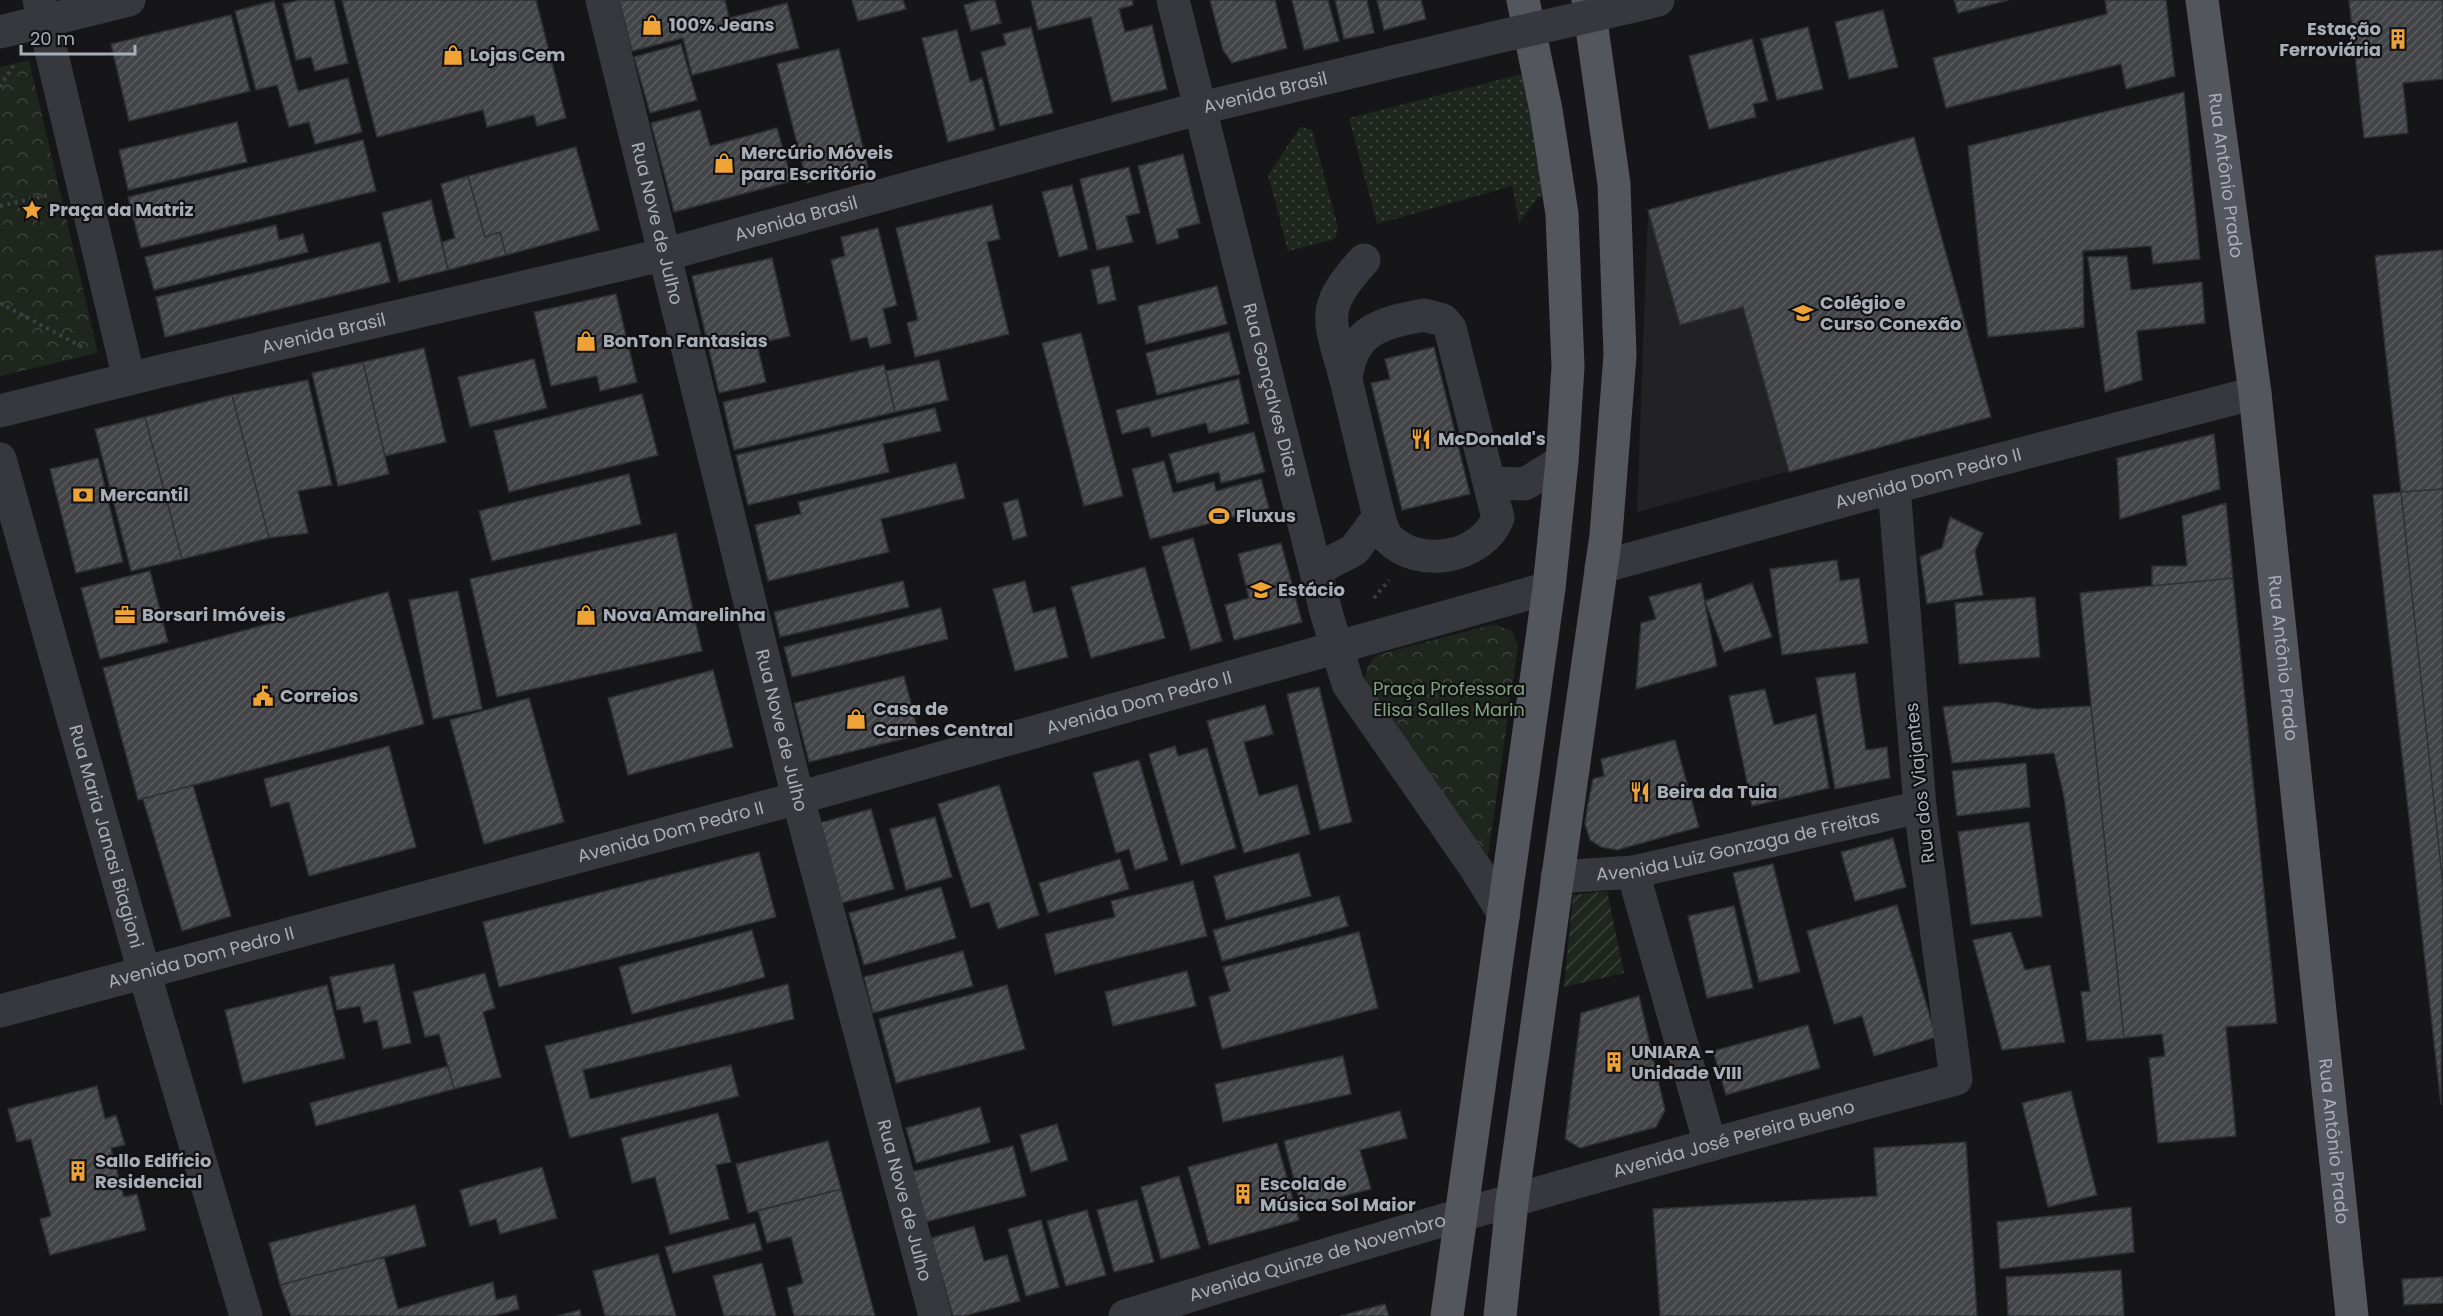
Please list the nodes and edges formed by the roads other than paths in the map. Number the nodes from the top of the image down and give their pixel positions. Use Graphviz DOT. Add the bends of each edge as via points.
graph roads {
  1 [pos="129,0"];
  2 [pos="602,0"];
  3 [pos="1173,0"];
  4 [pos="1523,0"];
  5 [pos="1588,0"];
  6 [pos="2202,0"];
  7 [pos="1644,3"];
  8 [pos="41,10"];
  9 [pos="0,32"];
  10 [pos="1201,108"];
  11 [pos="667,254"];
  12 [pos="1364,260"];
  13 [pos="129,379"];
  14 [pos="1346,380"];
  15 [pos="2255,393"];
  16 [pos="0,411"];
  17 [pos="0,459"];
  18 [pos="1562,461"];
  19 [pos="1491,483"];
  20 [pos="1894,487"];
  21 [pos="1379,517"];
  22 [pos="1601,567"];
  23 [pos="1316,570"];
  24 [pos="1549,588"];
  25 [pos="1335,646"];
  26 [pos="798,798"];
  27 [pos="1920,807"];
  28 [pos="1633,872"];
  29 [pos="1557,877"];
  30 [pos="1504,914"];
  31 [pos="144,972"];
  32 [pos="0,1011"];
  33 [pos="1956,1079"];
  34 [pos="1710,1144"];
  35 [pos="1512,1202"];
  36 [pos="1461,1217"];
  37 [pos="246,1316"];
  38 [pos="935,1316"];
  39 [pos="1125,1316"];
  40 [pos="1448,1316"];
  41 [pos="1500,1316"];
  42 [pos="2352,1316"];
  1 -- 8 [label="street"];
  2 -- 11 [label="street, Rua Nove de Julho"];
  3 -- 10 [label="street, Rua Gonçalves Dias"];
  4 -- 18 [label="main road" via="1562,214 1568,367"];
  5 -- 22 [label="main road" via="1614,184 1620,355"];
  6 -- 15 [label="main road, Rua Antônio Prado"];
  7 -- 10 [label="street, Avenida Brasil, bridge"];
  8 -- 9 [label="street"];
  8 -- 13 [label="street"];
  10 -- 11 [label="street, Avenida Brasil"];
  10 -- 23 [label="street, Rua Gonçalves Dias"];
  11 -- 13 [label="street, Avenida Brasil"];
  11 -- 26 [label="street, Rua Nove de Julho"];
  12 -- 14 [label="street" via="1346,279 1331,305 1331,323"];
  13 -- 16 [label="street, Avenida Brasil"];
  14 -- 19 [label="street" via="1359,344 1371,330 1383,323 1424,315 1443,320 1450,328"];
  14 -- 21 [label="street"];
  15 -- 20 [label="street, Avenida Dom Pedro II"];
  15 -- 42 [label="main road, Rua Antônio Prado"];
  17 -- 31 [label="street, Rua Maria Janasi Biagioni"];
  18 -- 19 [label="street" via="1525,484"];
  18 -- 24 [label="main road"];
  19 -- 21 [label="street" via="1498,518 1480,544 1463,552 1410,554 1386,536"];
  20 -- 22 [label="street, Avenida Dom Pedro II"];
  20 -- 27 [label="street, Rua dos Viajantes"];
  21 -- 23 [label="street" via="1354,550"];
  22 -- 29 [label="main road"];
  23 -- 25 [label="street, Rua Gonçalves Dias"];
  24 -- 25 [label="street, Avenida Dom Pedro II"];
  24 -- 30 [label="main road"];
  25 -- 26 [label="street, Avenida Dom Pedro II"];
  25 -- 30 [label="street, Rua Gonçalves Dias" via="1348,684"];
  26 -- 31 [label="street, Avenida Dom Pedro II"];
  26 -- 38 [label="street, Rua Nove de Julho"];
  27 -- 28 [label="street, Avenida Luiz Gonzaga de Freitas"];
  27 -- 33 [label="street, Rua dos Viajantes"];
  28 -- 29 [label="street, Avenida Luiz Gonzaga de Freitas"];
  28 -- 34 [label="street"];
  29 -- 35 [label="main road"];
  30 -- 36 [label="main road"];
  31 -- 32 [label="street, Avenida Dom Pedro II"];
  31 -- 37 [label="street, Rua Maria Janasi Biagioni"];
  33 -- 34 [label="street, Avenida José Pereira Bueno"];
  34 -- 35 [label="street, Avenida José Pereira Bueno"];
  35 -- 36 [label="street, Avenida Quinze de Novembro"];
  35 -- 41 [label="main road"];
  36 -- 39 [label="street, Avenida Quinze de Novembro" via="1341,1248"];
  36 -- 40 [label="main road"];
}
